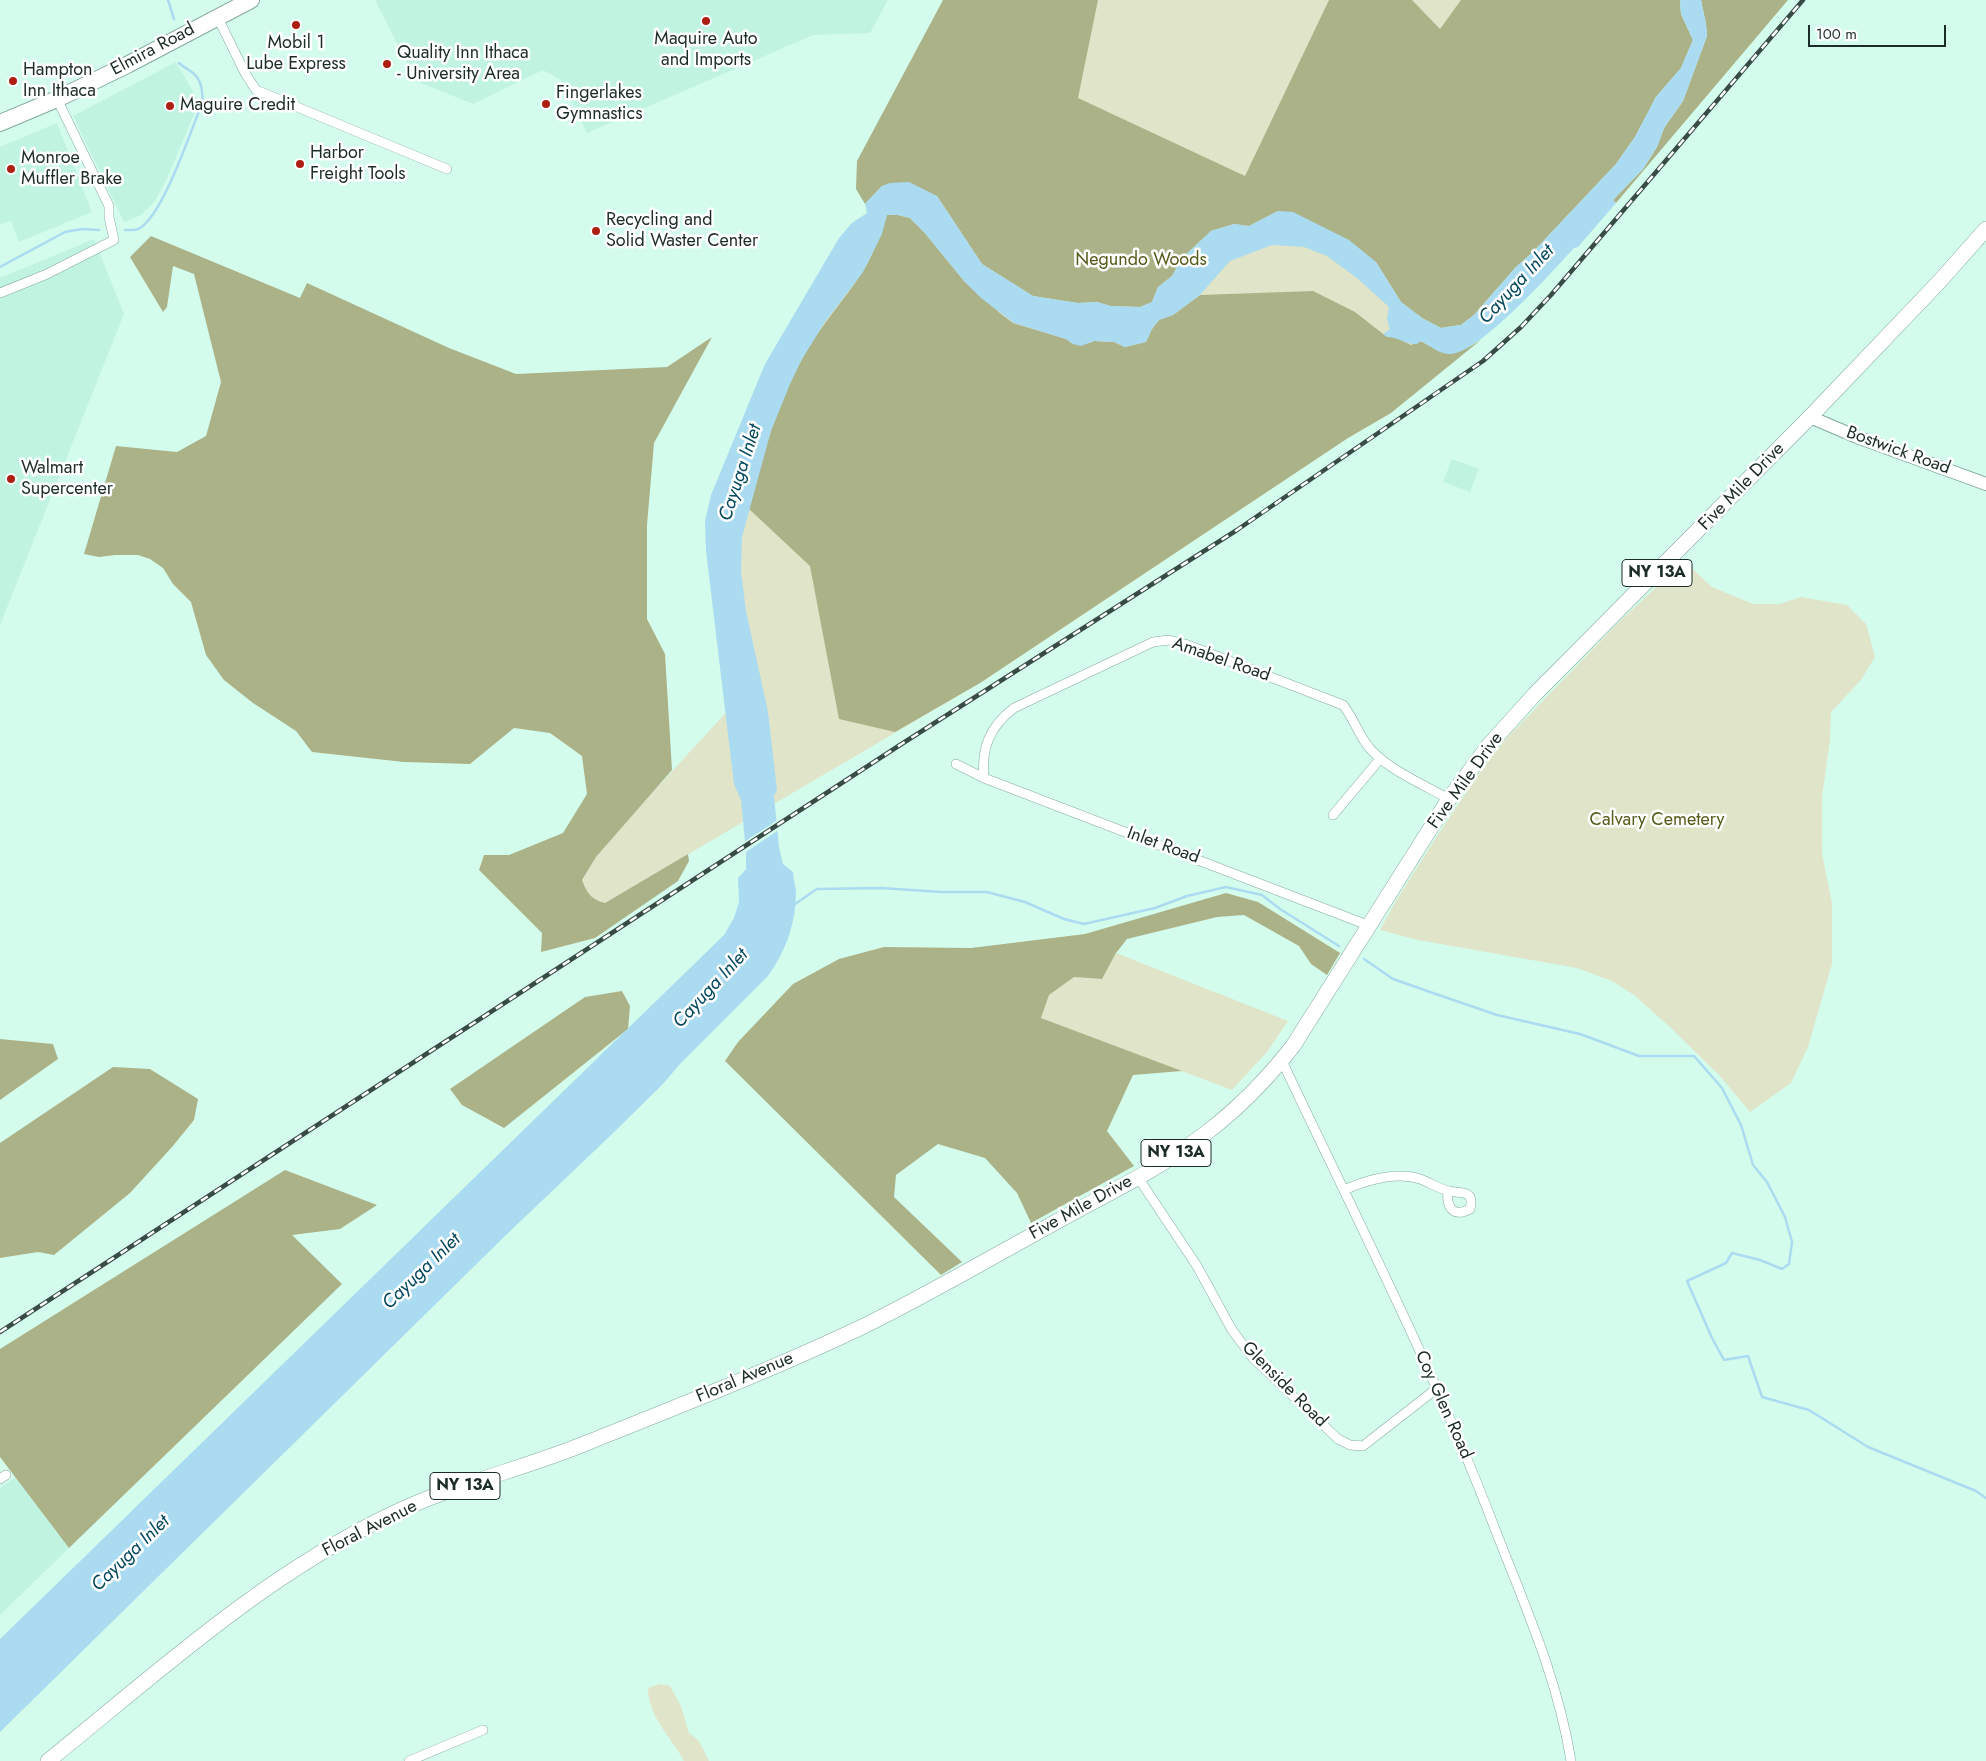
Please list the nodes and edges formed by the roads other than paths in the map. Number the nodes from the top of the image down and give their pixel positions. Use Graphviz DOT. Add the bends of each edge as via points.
graph roads {
  1 [pos="251,0"];
  2 [pos="217,16"];
  3 [pos="57,99"];
  4 [pos="0,123"];
  5 [pos="447,169"];
  6 [pos="1986,229"];
  7 [pos="0,293"];
  8 [pos="1810,417"];
  9 [pos="1986,484"];
  10 [pos="1380,759"];
  11 [pos="956,764"];
  12 [pos="984,778"];
  13 [pos="1449,799"];
  14 [pos="1333,815"];
  15 [pos="1370,926"];
  16 [pos="1282,1061"];
  17 [pos="1138,1176"];
  18 [pos="1344,1190"];
  19 [pos="1448,1192"];
  20 [pos="929,1293"];
  21 [pos="1436,1389"];
  22 [pos="483,1730"];
  23 [pos="48,1761"];
  24 [pos="409,1761"];
  25 [pos="1572,1761"];
  1 -- 2 [label="highway, Elmira Road"];
  2 -- 3 [label="highway, Elmira Road"];
  2 -- 5 [label="street" via="256,90"];
  3 -- 4 [label="highway, Elmira Road"];
  3 -- 7 [label="street" via="110,206 114,240 47,274"];
  6 -- 8 [label="main road, Five Mile Drive / NY 13A"];
  8 -- 9 [label="street, Bostwick Road" via="1857,438"];
  8 -- 13 [label="main road, Five Mile Drive / NY 13A" via="1535,694 1489,745"];
  10 -- 12 [label="street, Amabel Road" via="1365,743 1343,705 1169,640 1154,642 1014,708 993,729 982,762"];
  10 -- 13 [label="street, Amabel Road"];
  10 -- 14 [label="street"];
  11 -- 12 [label="street, Inlet Road"];
  12 -- 15 [label="street, Inlet Road"];
  13 -- 15 [label="main road, Five Mile Drive / NY 13A"];
  15 -- 16 [label="main road, Five Mile Drive / NY 13A"];
  16 -- 17 [label="main road, Five Mile Drive / NY 13A" via="1235,1109 1203,1135"];
  16 -- 18 [label="street, Coy Glen Road"];
  17 -- 20 [label="main road, Five Mile Drive / NY 13A"];
  17 -- 21 [label="street, Glenside Road" via="1197,1266 1242,1345 1338,1439 1362,1446"];
  18 -- 19 [label="street" via="1361,1182 1402,1176 1428,1182"];
  18 -- 21 [label="street, Coy Glen Road"];
  20 -- 23 [label="main road, Floral Avenue / NY 13A" via="779,1364 567,1451 383,1518 258,1594"];
  21 -- 25 [label="street, Coy Glen Road" via="1476,1477 1541,1646 1561,1706"];
  22 -- 24 [label="street"];
}
